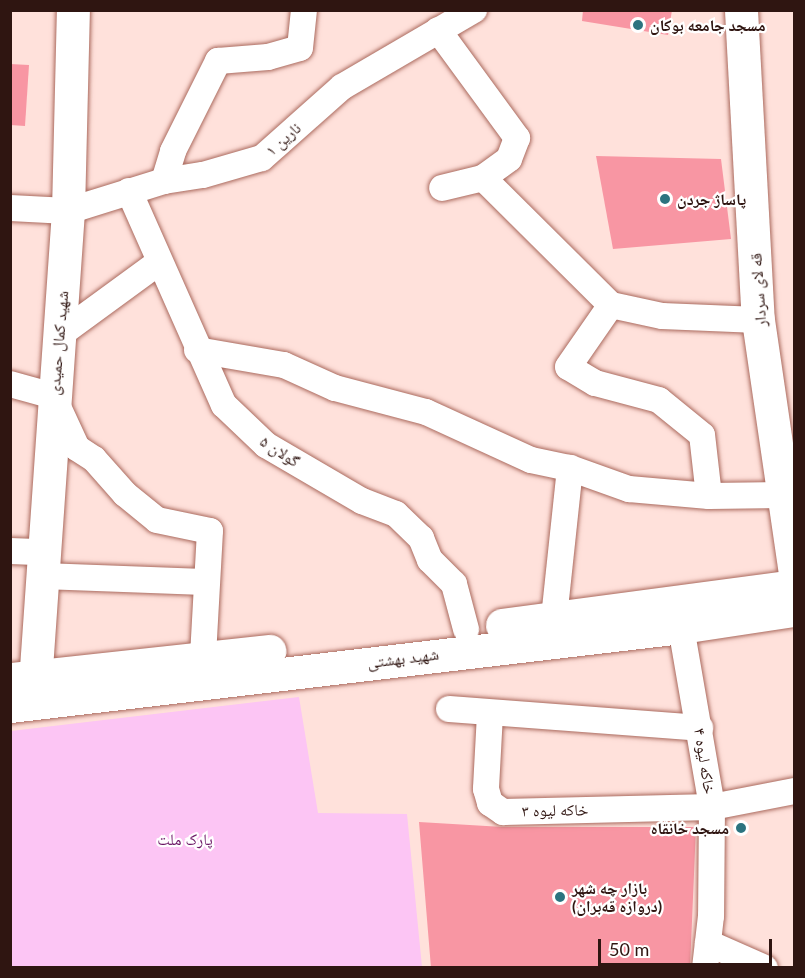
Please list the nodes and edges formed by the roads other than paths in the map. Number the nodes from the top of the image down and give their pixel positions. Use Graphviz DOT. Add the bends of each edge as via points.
graph roads {
  1 [pos="73,10"];
  2 [pos="304,10"];
  3 [pos="474,10"];
  4 [pos="741,10"];
  5 [pos="438,30"];
  6 [pos="483,177"];
  7 [pos="164,181"];
  8 [pos="442,188"];
  9 [pos="129,191"];
  10 [pos="10,208"];
  11 [pos="68,211"];
  12 [pos="159,262"];
  13 [pos="610,305"];
  14 [pos="758,320"];
  15 [pos="58,336"];
  16 [pos="197,350"];
  17 [pos="10,384"];
  18 [pos="53,396"];
  19 [pos="570,468"];
  20 [pos="784,495"];
  21 [pos="710,496"];
  22 [pos="10,552"];
  23 [pos="43,564"];
  24 [pos="795,568"];
  25 [pos="205,582"];
  26 [pos="795,586"];
  27 [pos="795,610"];
  28 [pos="554,618"];
  29 [pos="681,627"];
  30 [pos="466,629"];
  31 [pos="203,658"];
  32 [pos="22,691"];
  33 [pos="449,709"];
  34 [pos="490,714"];
  35 [pos="700,728"];
  36 [pos="795,791"];
  37 [pos="712,807"];
  38 [pos="706,955"];
  39 [pos="765,968"];
  1 -- 11 [label="main road, شهید کمال حمیدی"];
  2 -- 7 [label="street" via="300,48 268,57 218,61 173,151"];
  3 -- 5 [label="street, نارین ۱"];
  4 -- 14 [label="main road, قه لای سردار"];
  5 -- 6 [label="street" via="517,138 509,159"];
  5 -- 7 [label="street, نارین ۱" via="342,87 262,158 203,175"];
  6 -- 8 [label="street"];
  6 -- 13 [label="street"];
  7 -- 9 [label="street, نارین ۱"];
  9 -- 11 [label="street, نارین ۱"];
  9 -- 12 [label="street, گولان ۵"];
  10 -- 11 [label="street"];
  11 -- 15 [label="main road, شهید کمال حمیدی"];
  12 -- 15 [label="street"];
  12 -- 16 [label="street, گولان ۵"];
  13 -- 14 [label="street" via="662,316"];
  13 -- 21 [label="street" via="568,367 596,383 659,400 702,435"];
  14 -- 20 [label="main road, قه لای سردار"];
  15 -- 18 [label="main road, شهید کمال حمیدی"];
  16 -- 19 [label="street" via="284,365 336,388 426,412 531,460"];
  16 -- 30 [label="street, گولان ۵" via="224,405 266,445 363,501 396,514 421,538 430,560 454,584"];
  17 -- 18 [label="street"];
  18 -- 23 [label="main road, شهید کمال حمیدی"];
  18 -- 25 [label="street" via="77,448 94,459 125,494 157,520 210,531"];
  19 -- 21 [label="street" via="630,489"];
  19 -- 28 [label="street"];
  20 -- 21 [label="street"];
  20 -- 24 [label="main road, قه لای سردار"];
  22 -- 23 [label="street"];
  23 -- 25 [label="street"];
  23 -- 32 [label="main road, شهید کمال حمیدی"];
  25 -- 31 [label="street"];
  26 -- 28 [label="main road, شهید بهشتی"];
  27 -- 29 [label="main road, شهید بهشتی"];
  28 -- 30 [label="main road, شهید بهشتی"];
  29 -- 32 [label="main road, شهید بهشتی"];
  29 -- 35 [label="street, خاکه لیوه ۴"];
  30 -- 31 [label="main road, شهید بهشتی"];
  31 -- 32 [label="main road, شهید بهشتی"];
  33 -- 34 [label="street"];
  34 -- 35 [label="street"];
  34 -- 37 [label="street, خاکه لیوه ۳" via="486,789 496,809 503,812"];
  35 -- 37 [label="street, خاکه لیوه ۴"];
  36 -- 37 [label="street"];
  37 -- 38 [label="street, خاکه لیوه ۴"];
  38 -- 39 [label="street"];
}
